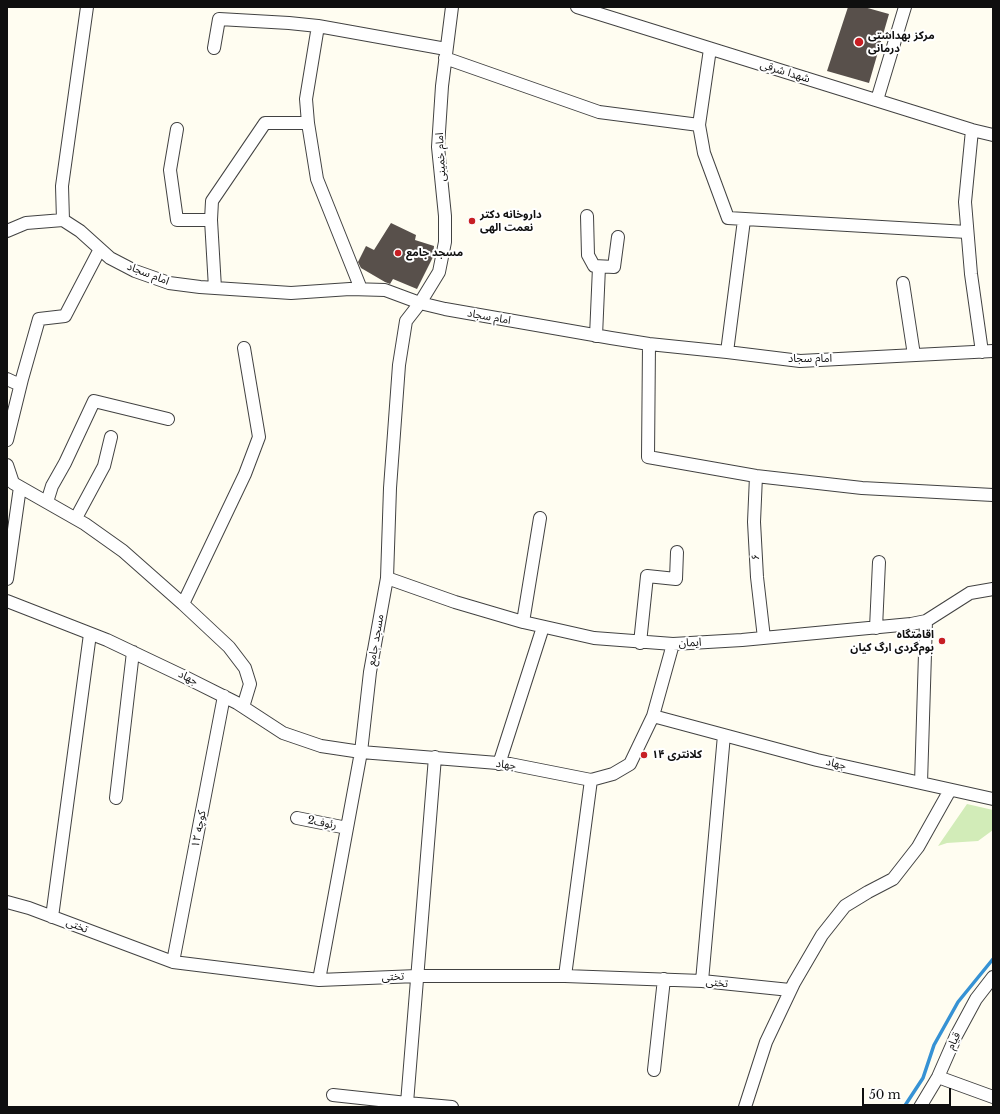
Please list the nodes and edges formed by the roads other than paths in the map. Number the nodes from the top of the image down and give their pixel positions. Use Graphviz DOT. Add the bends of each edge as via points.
graph roads {
  1 [pos="87,7"];
  2 [pos="452,7"];
  3 [pos="577,7"];
  4 [pos="905,7"];
  5 [pos="318,26"];
  6 [pos="214,48"];
  7 [pos="710,49"];
  8 [pos="446,53"];
  9 [pos="877,100"];
  10 [pos="308,123"];
  11 [pos="699,125"];
  12 [pos="177,129"];
  13 [pos="972,130"];
  14 [pos="993,135"];
  15 [pos="586,216"];
  16 [pos="63,220"];
  17 [pos="211,220"];
  18 [pos="744,220"];
  19 [pos="7,231"];
  20 [pos="967,232"];
  21 [pos="618,237"];
  22 [pos="100,249"];
  23 [pos="599,267"];
  24 [pos="903,283"];
  25 [pos="215,288"];
  26 [pos="361,289"];
  27 [pos="420,303"];
  28 [pos="596,336"];
  29 [pos="649,344"];
  30 [pos="244,348"];
  31 [pos="727,352"];
  32 [pos="988,352"];
  33 [pos="914,355"];
  34 [pos="7,379"];
  35 [pos="20,385"];
  36 [pos="168,419"];
  37 [pos="111,437"];
  38 [pos="7,440"];
  39 [pos="7,465"];
  40 [pos="756,476"];
  41 [pos="20,487"];
  42 [pos="993,495"];
  43 [pos="47,502"];
  44 [pos="76,518"];
  45 [pos="540,518"];
  46 [pos="677,552"];
  47 [pos="879,562"];
  48 [pos="387,578"];
  49 [pos="7,579"];
  50 [pos="993,589"];
  51 [pos="7,601"];
  52 [pos="183,604"];
  53 [pos="926,620"];
  54 [pos="523,622"];
  55 [pos="543,627"];
  56 [pos="876,628"];
  57 [pos="90,634"];
  58 [pos="764,638"];
  59 [pos="640,642"];
  60 [pos="672,644"];
  61 [pos="133,652"];
  62 [pos="224,696"];
  63 [pos="243,707"];
  64 [pos="653,716"];
  65 [pos="724,735"];
  66 [pos="361,752"];
  67 [pos="435,758"];
  68 [pos="499,764"];
  69 [pos="591,780"];
  70 [pos="921,783"];
  71 [pos="950,790"];
  72 [pos="116,798"];
  73 [pos="993,799"];
  74 [pos="297,818"];
  75 [pos="347,828"];
  76 [pos="7,902"];
  77 [pos="52,917"];
  78 [pos="173,962"];
  79 [pos="417,976"];
  80 [pos="565,976"];
  81 [pos="993,977"];
  82 [pos="664,979"];
  83 [pos="319,980"];
  84 [pos="702,981"];
  85 [pos="790,990"];
  86 [pos="654,1070"];
  87 [pos="938,1077"];
  88 [pos="333,1095"];
  89 [pos="993,1097"];
  90 [pos="407,1103"];
  91 [pos="452,1107"];
  92 [pos="745,1107"];
  93 [pos="920,1107"];
  1 -- 16 [label="street" via="62,186"];
  2 -- 8 [label="street, امام خمینی"];
  3 -- 7 [label="street, شهدا شرقی"];
  4 -- 9 [label="street"];
  5 -- 6 [label="street" via="219,19"];
  5 -- 8 [label="street"];
  5 -- 10 [label="street" via="306,99"];
  7 -- 9 [label="street, شهدا شرقی"];
  7 -- 11 [label="street"];
  8 -- 11 [label="street" via="599,112"];
  8 -- 27 [label="street, امام خمینی" via="438,147 445,242 439,272"];
  9 -- 13 [label="street, شهدا شرقی"];
  10 -- 17 [label="street" via="265,123 212,201"];
  10 -- 26 [label="street" via="317,179"];
  11 -- 18 [label="street" via="704,152 728,218"];
  12 -- 17 [label="street" via="170,170 177,220"];
  13 -- 14 [label="street, شهدا شرقی"];
  13 -- 20 [label="street" via="965,202"];
  15 -- 23 [label="street" via="588,255 594,266"];
  16 -- 19 [label="street" via="26,223"];
  16 -- 22 [label="street, امام سجاد"];
  17 -- 25 [label="street"];
  18 -- 20 [label="street"];
  18 -- 31 [label="street"];
  20 -- 32 [label="street" via="971,274"];
  21 -- 23 [label="street" via="614,266"];
  22 -- 25 [label="street, امام سجاد" via="110,258 135,271 169,283"];
  22 -- 35 [label="street" via="65,316 39,319"];
  23 -- 28 [label="street"];
  24 -- 33 [label="street"];
  25 -- 26 [label="street, امام سجاد" via="291,294"];
  26 -- 27 [label="street, امام سجاد" via="385,290"];
  27 -- 28 [label="street, امام سجاد"];
  27 -- 48 [label="street, مسجد جامع" via="406,320 399,366 390,488"];
  28 -- 29 [label="street, امام سجاد"];
  29 -- 31 [label="street, امام سجاد"];
  29 -- 40 [label="street" via="648,457"];
  30 -- 52 [label="street" via="259,437 245,474"];
  31 -- 33 [label="street, امام سجاد" via="800,361"];
  32 -- 33 [label="street, امام سجاد"];
  34 -- 35 [label="street"];
  35 -- 38 [label="street"];
  36 -- 43 [label="street" via="94,401 52,486"];
  37 -- 44 [label="street" via="104,466"];
  39 -- 41 [label="street" via="13,482"];
  40 -- 42 [label="street" via="862,488"];
  40 -- 58 [label="street, ۶" via="754,522"];
  41 -- 43 [label="street"];
  41 -- 49 [label="street"];
  43 -- 44 [label="street"];
  44 -- 52 [label="street" via="123,551"];
  45 -- 54 [label="street"];
  46 -- 59 [label="street" via="676,580 647,576"];
  47 -- 56 [label="street"];
  48 -- 54 [label="street, ایمان"];
  48 -- 66 [label="street, مسجد جامع" via="370,672"];
  50 -- 53 [label="street, ایمان" via="970,593"];
  51 -- 57 [label="street, جهاد"];
  52 -- 63 [label="street" via="229,647 245,668 250,684"];
  53 -- 56 [label="street, ایمان"];
  53 -- 70 [label="street"];
  54 -- 55 [label="street, ایمان"];
  55 -- 59 [label="street, ایمان" via="594,638"];
  55 -- 68 [label="street"];
  56 -- 58 [label="street, ایمان"];
  57 -- 61 [label="street, جهاد"];
  57 -- 77 [label="street"];
  58 -- 60 [label="street, ایمان"];
  59 -- 60 [label="street, ایمان"];
  60 -- 64 [label="street"];
  61 -- 62 [label="street, جهاد"];
  61 -- 72 [label="street"];
  62 -- 63 [label="street, جهاد"];
  62 -- 78 [label="street, کوچه ۱۲"];
  63 -- 66 [label="street, جهاد" via="283,733 321,746"];
  64 -- 65 [label="street, جهاد"];
  64 -- 69 [label="street, جهاد" via="630,764 613,774"];
  65 -- 70 [label="street, جهاد" via="818,760"];
  65 -- 84 [label="street"];
  66 -- 67 [label="street, جهاد"];
  66 -- 75 [label="street, مسجد جامع"];
  67 -- 68 [label="street, جهاد"];
  67 -- 79 [label="street"];
  68 -- 69 [label="street, جهاد"];
  69 -- 80 [label="street"];
  70 -- 71 [label="street, جهاد"];
  71 -- 73 [label="street, جهاد"];
  71 -- 85 [label="street" via="918,847 893,879 845,906 822,935"];
  74 -- 75 [label="street, رئوف2"];
  75 -- 83 [label="street, مسجد جامع"];
  76 -- 77 [label="street, تختی"];
  77 -- 78 [label="street, تختی"];
  78 -- 83 [label="street, تختی"];
  79 -- 80 [label="street, تختی"];
  79 -- 83 [label="street, تختی"];
  79 -- 90 [label="street"];
  80 -- 82 [label="street, تختی"];
  81 -- 87 [label="street, قیام" via="976,999"];
  82 -- 84 [label="street, تختی"];
  82 -- 86 [label="street"];
  84 -- 85 [label="street, تختی"];
  85 -- 92 [label="street" via="766,1042"];
  87 -- 89 [label="street"];
  87 -- 93 [label="street, قیام"];
  88 -- 90 [label="street"];
  90 -- 91 [label="street"];
}
